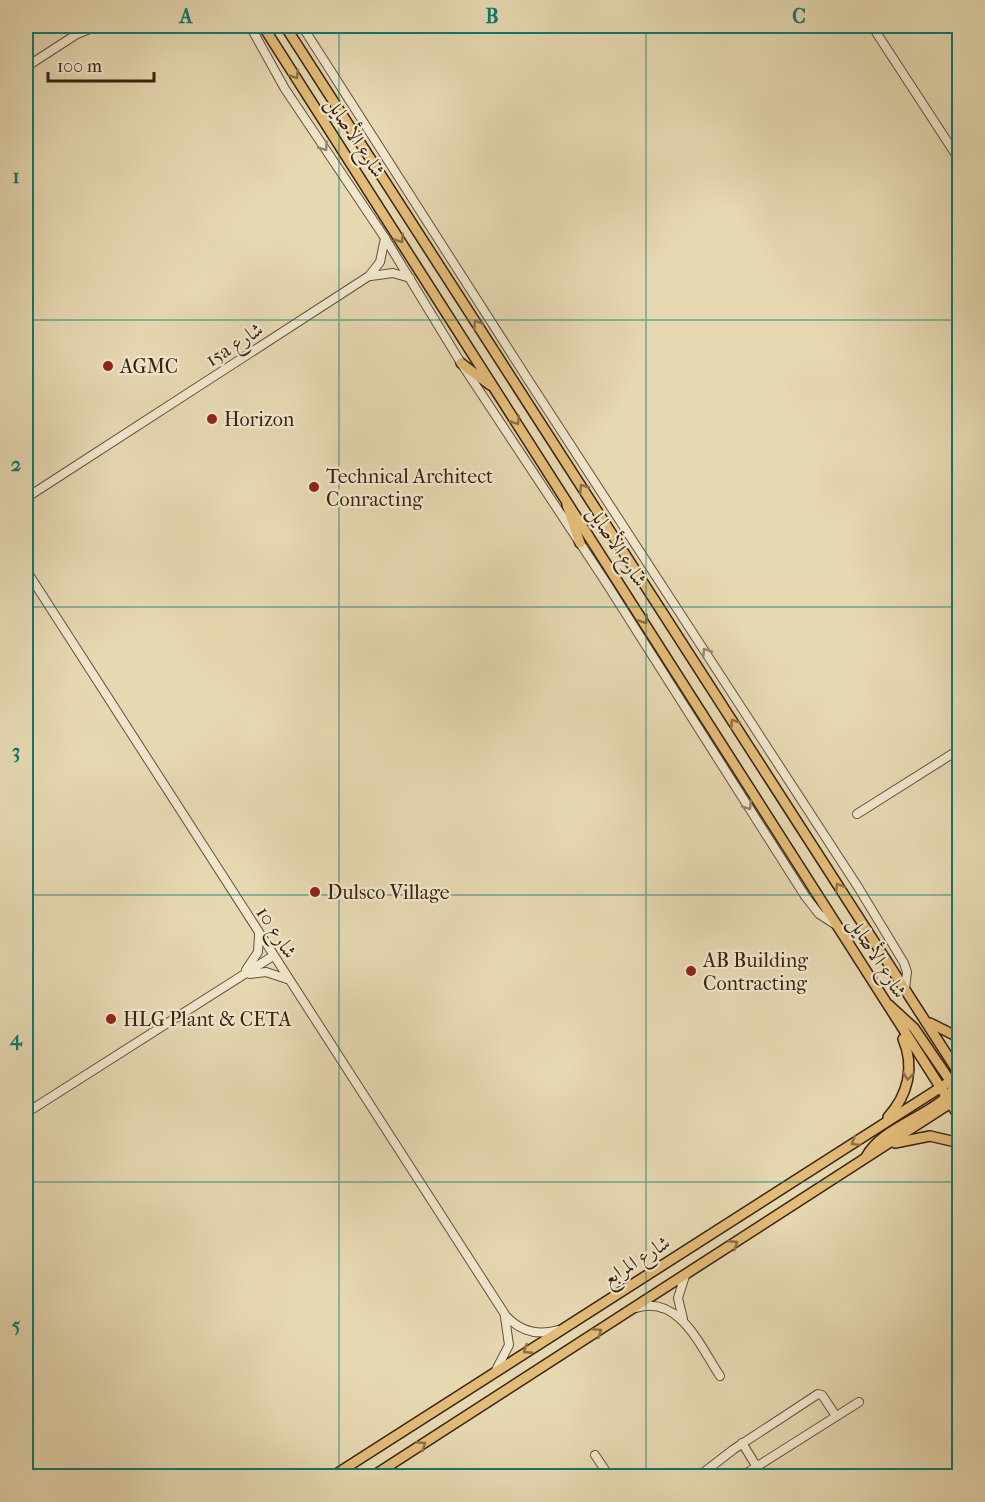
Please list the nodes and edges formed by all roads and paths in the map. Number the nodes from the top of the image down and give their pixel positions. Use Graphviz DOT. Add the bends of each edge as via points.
graph roads {
  1 [pos="86,26"];
  2 [pos="97,26"];
  3 [pos="250,26"];
  4 [pos="263,26"];
  5 [pos="285,26"];
  6 [pos="302,26"];
  7 [pos="872,26"];
  8 [pos="77,34"];
  9 [pos="26,67"];
  10 [pos="960,161"];
  11 [pos="385,238"];
  12 [pos="369,276"];
  13 [pos="410,278"];
  14 [pos="461,363"];
  15 [pos="495,388"];
  16 [pos="26,498"];
  17 [pos="566,500"];
  18 [pos="580,543"];
  19 [pos="26,570"];
  20 [pos="960,748"];
  21 [pos="857,814"];
  22 [pos="838,926"];
  23 [pos="259,934"];
  24 [pos="273,956"];
  25 [pos="242,976"];
  26 [pos="289,981"];
  27 [pos="905,989"];
  28 [pos="885,1002"];
  29 [pos="923,1016"];
  30 [pos="960,1038"];
  31 [pos="960,1076"];
  32 [pos="939,1088"];
  33 [pos="955,1093"];
  34 [pos="26,1113"];
  35 [pos="960,1118"];
  36 [pos="878,1128"];
  37 [pos="960,1143"];
  38 [pos="887,1145"];
  39 [pos="865,1159"];
  40 [pos="685,1276"];
  41 [pos="634,1309"];
  42 [pos="502,1311"];
  43 [pos="683,1321"];
  44 [pos="560,1329"];
  45 [pos="495,1371"];
  46 [pos="720,1376"];
  47 [pos="859,1402"];
  48 [pos="836,1416"];
  49 [pos="742,1443"];
  50 [pos="595,1455"];
  51 [pos="757,1467"];
  52 [pos="333,1476"];
  53 [pos="373,1476"];
  54 [pos="609,1476"];
  55 [pos="699,1476"];
  56 [pos="742,1476"];
  1 -- 8 [label="street"];
  2 -- 8 [label="street"];
  3 -- 11 [label="street, one-way" via="280,81"];
  4 -- 15 [label="main road, شارع الأصايل, one-way"];
  27 -- 5 [label="main road, شارع الأصايل, one-way"];
  27 -- 6 [label="street, one-way" via="904,963 858,887"];
  7 -- 10 [label="street"];
  8 -- 9 [label="street"];
  11 -- 12 [label="street, 15a شارع" via="382,256"];
  11 -- 13 [label="street"];
  12 -- 13 [label="street" via="393,273"];
  12 -- 16 [label="street, 15a شارع"];
  13 -- 14 [label="street"];
  14 -- 15 [label="main road"];
  14 -- 18 [label="street"];
  15 -- 17 [label="main road, شارع الأصايل, one-way"];
  17 -- 18 [label="main road"];
  17 -- 22 [label="main road, شارع الأصايل, one-way"];
  18 -- 22 [label="street, one-way" via="809,903"];
  19 -- 23 [label="street, شارع 10"];
  20 -- 21 [label="street"];
  22 -- 28 [label="main road, شارع الأصايل"];
  23 -- 24 [label="street, شارع 10"];
  23 -- 25 [label="street" via="258,952"];
  24 -- 25 [label="street"];
  24 -- 26 [label="street, شارع 10"];
  25 -- 26 [label="street" via="266,972"];
  25 -- 34 [label="street"];
  26 -- 42 [label="street, شارع 10"];
  27 -- 29 [label="main road, شارع الأصايل"];
  28 -- 32 [label="main road, شارع الأصايل"];
  28 -- 33 [label="main road" via="914,1028"];
  28 -- 36 [label="main road, one-way" via="907,1049 909,1074 899,1103"];
  29 -- 30 [label="main road" via="938,1029"];
  29 -- 31 [label="main road, شارع الأصايل"];
  31 -- 33 [label="main road, شارع المرابع"];
  32 -- 33 [label="main road, شارع الأصايل"];
  32 -- 36 [label="main road, شارع المرابع"];
  33 -- 35 [label="main road"];
  33 -- 38 [label="main road, شارع المرابع"];
  33 -- 39 [label="main road" via="878,1141"];
  36 -- 44 [label="main road, شارع المرابع, one-way"];
  37 -- 38 [label="main road" via="930,1136"];
  38 -- 39 [label="main road, شارع المرابع"];
  40 -- 39 [label="main road, شارع المرابع, one-way"];
  40 -- 41 [label="main road, شارع المرابع"];
  40 -- 43 [label="street" via="678,1298"];
  41 -- 43 [label="street" via="663,1307"];
  53 -- 41 [label="main road, شارع المرابع, one-way"];
  42 -- 44 [label="street, شارع 10" via="526,1330 543,1333"];
  42 -- 45 [label="street, شارع 10" via="509,1330 509,1345"];
  43 -- 46 [label="street"];
  44 -- 45 [label="main road, شارع المرابع, one-way"];
  45 -- 52 [label="main road, شارع المرابع"];
  47 -- 48 [label="street"];
  48 -- 49 [label="street" via="818,1394"];
  48 -- 51 [label="street"];
  49 -- 51 [label="street"];
  49 -- 55 [label="street"];
  50 -- 54 [label="street"];
  51 -- 56 [label="street"];
}
